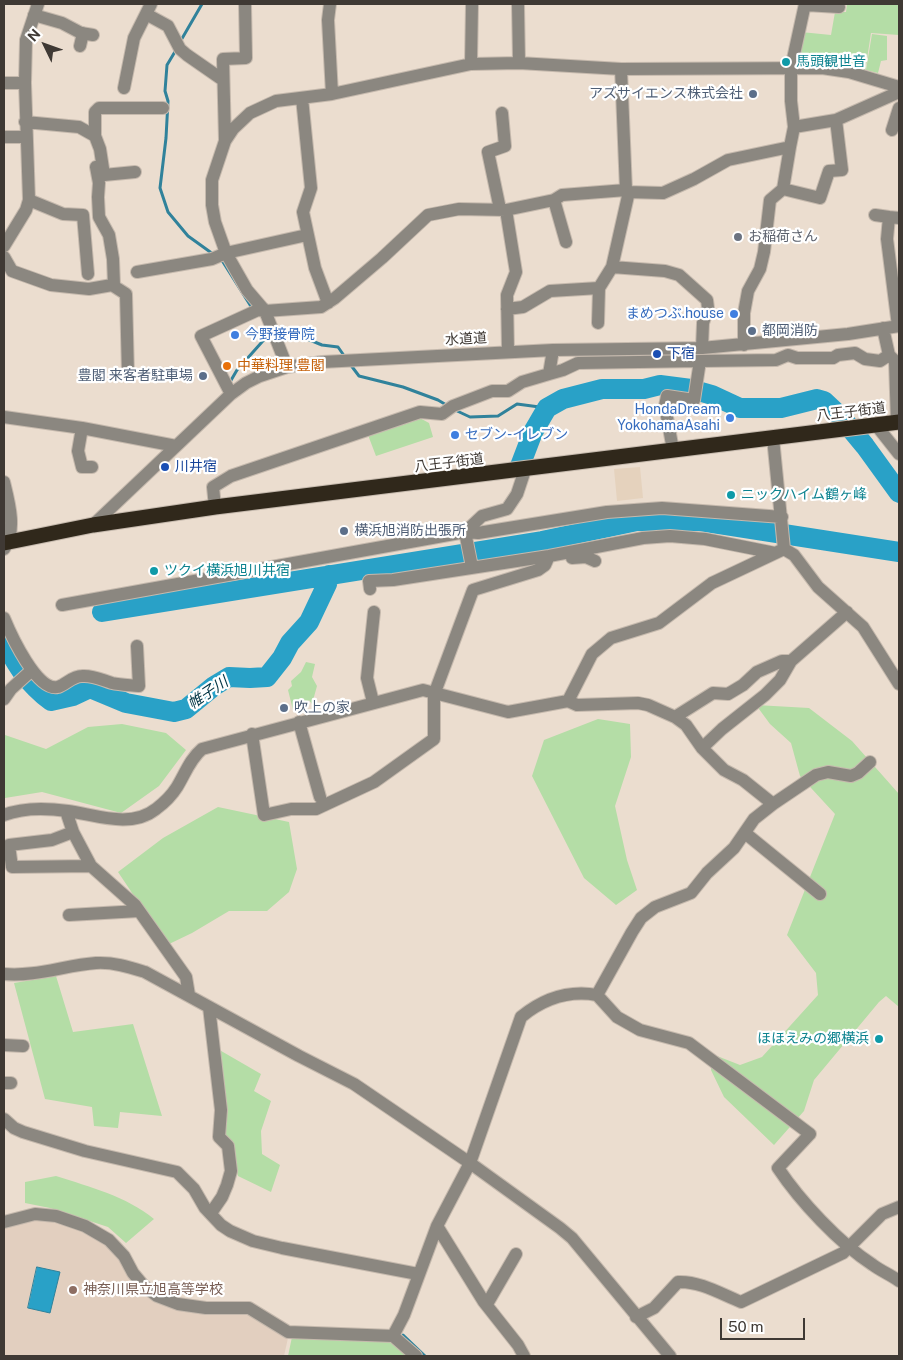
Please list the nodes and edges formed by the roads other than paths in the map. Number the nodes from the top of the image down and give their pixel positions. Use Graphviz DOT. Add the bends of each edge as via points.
graph roads {
  1 [pos="245,4"];
  2 [pos="330,4"];
  3 [pos="472,4"];
  4 [pos="518,4"];
  5 [pos="805,4"];
  6 [pos="839,7"];
  7 [pos="36,9"];
  8 [pos="149,9"];
  9 [pos="85,38"];
  10 [pos="519,63"];
  11 [pos="471,64"];
  12 [pos="791,68"];
  13 [pos="621,69"];
  14 [pos="223,80"];
  15 [pos="4,83"];
  16 [pos="24,83"];
  17 [pos="899,87"];
  18 [pos="124,88"];
  19 [pos="899,92"];
  20 [pos="332,94"];
  21 [pos="302,98"];
  22 [pos="163,108"];
  23 [pos="899,108"];
  24 [pos="502,113"];
  25 [pos="836,120"];
  26 [pos="25,122"];
  27 [pos="794,127"];
  28 [pos="892,130"];
  29 [pos="4,137"];
  30 [pos="26,137"];
  31 [pos="96,138"];
  32 [pos="225,141"];
  33 [pos="790,147"];
  34 [pos="135,172"];
  35 [pos="783,189"];
  36 [pos="626,191"];
  37 [pos="29,200"];
  38 [pos="554,200"];
  39 [pos="503,210"];
  40 [pos="875,215"];
  41 [pos="894,217"];
  42 [pos="307,235"];
  43 [pos="566,242"];
  44 [pos="4,246"];
  45 [pos="226,253"];
  46 [pos="4,257"];
  47 [pos="612,267"];
  48 [pos="137,272"];
  49 [pos="88,274"];
  50 [pos="114,285"];
  51 [pos="599,288"];
  52 [pos="328,302"];
  53 [pos="507,309"];
  54 [pos="265,311"];
  55 [pos="598,324"];
  56 [pos="898,326"];
  57 [pos="883,328"];
  58 [pos="744,345"];
  59 [pos="702,348"];
  60 [pos="554,350"];
  61 [pos="508,352"];
  62 [pos="894,359"];
  63 [pos="700,361"];
  64 [pos="287,367"];
  65 [pos="128,374"];
  66 [pos="549,374"];
  67 [pos="231,394"];
  68 [pos="4,418"];
  69 [pos="898,422"];
  70 [pos="873,426"];
  71 [pos="82,428"];
  72 [pos="773,438"];
  73 [pos="176,446"];
  74 [pos="673,450"];
  75 [pos="899,454"];
  76 [pos="82,468"];
  77 [pos="525,470"];
  78 [pos="4,489"];
  79 [pos="216,507"];
  80 [pos="782,522"];
  81 [pos="93,525"];
  82 [pos="466,537"];
  83 [pos="5,544"];
  84 [pos="781,550"];
  85 [pos="551,556"];
  86 [pos="595,561"];
  87 [pos="472,565"];
  88 [pos="370,589"];
  89 [pos="62,605"];
  90 [pos="374,612"];
  91 [pos="847,612"];
  92 [pos="4,618"];
  93 [pos="137,646"];
  94 [pos="791,661"];
  95 [pos="26,675"];
  96 [pos="899,684"];
  97 [pos="434,692"];
  98 [pos="4,699"];
  99 [pos="372,702"];
  100 [pos="568,702"];
  101 [pos="675,718"];
  102 [pos="299,722"];
  103 [pos="252,734"];
  104 [pos="702,748"];
  105 [pos="870,762"];
  106 [pos="320,797"];
  107 [pos="773,804"];
  108 [pos="66,811"];
  109 [pos="4,814"];
  110 [pos="73,832"];
  111 [pos="745,833"];
  112 [pos="91,866"];
  113 [pos="820,894"];
  114 [pos="139,911"];
  115 [pos="69,914"];
  116 [pos="4,974"];
  117 [pos="597,995"];
  118 [pos="189,996"];
  119 [pos="209,1006"];
  120 [pos="4,1045"];
  121 [pos="23,1046"];
  122 [pos="4,1119"];
  123 [pos="470,1163"];
  124 [pos="899,1207"];
  125 [pos="211,1214"];
  126 [pos="4,1222"];
  127 [pos="438,1226"];
  128 [pos="849,1246"];
  129 [pos="516,1254"];
  130 [pos="418,1274"];
  131 [pos="899,1281"];
  132 [pos="487,1304"];
  133 [pos="636,1317"];
  134 [pos="393,1336"];
  135 [pos="416,1356"];
  136 [pos="524,1356"];
  137 [pos="670,1356"];
  1 -- 14 [label="street" via="246,58 223,60"];
  2 -- 20 [label="street"];
  3 -- 11 [label="street"];
  4 -- 10 [label="street"];
  5 -- 6 [label="street"];
  5 -- 12 [label="street"];
  7 -- 9 [label="street"];
  7 -- 16 [label="street" via="26,40"];
  8 -- 14 [label="street" via="168,26 187,55"];
  8 -- 18 [label="street" via="134,38"];
  10 -- 11 [label="street"];
  10 -- 13 [label="street"];
  11 -- 20 [label="street"];
  12 -- 13 [label="street"];
  12 -- 17 [label="street" via="849,72"];
  12 -- 27 [label="street"];
  13 -- 36 [label="street"];
  14 -- 32 [label="street"];
  15 -- 16 [label="street"];
  16 -- 26 [label="street"];
  19 -- 25 [label="street"];
  20 -- 21 [label="street"];
  21 -- 32 [label="street" via="276,101 250,113"];
  21 -- 42 [label="street" via="311,188 303,212"];
  22 -- 31 [label="street" via="99,108 94,112"];
  23 -- 28 [label="street"];
  24 -- 39 [label="street" via="506,146 488,152"];
  25 -- 27 [label="street"];
  25 -- 35 [label="street" via="842,170 829,172 820,198"];
  26 -- 30 [label="street"];
  26 -- 31 [label="street" via="79,126"];
  27 -- 33 [label="street"];
  29 -- 30 [label="street"];
  30 -- 37 [label="street"];
  31 -- 34 [label="street" via="104,175"];
  31 -- 50 [label="street" via="93,147 99,183 99,217 109,235"];
  32 -- 45 [label="street" via="212,180 212,205"];
  33 -- 35 [label="street"];
  33 -- 36 [label="street" via="728,160 663,193"];
  35 -- 58 [label="street" via="770,200 760,270 748,291 744,313"];
  36 -- 38 [label="street" via="562,195"];
  36 -- 47 [label="street" via="628,196"];
  37 -- 44 [label="street"];
  37 -- 49 [label="street" via="62,214 83,215"];
  38 -- 39 [label="street"];
  38 -- 43 [label="street"];
  39 -- 52 [label="street" via="459,209 428,215"];
  39 -- 53 [label="street" via="516,272 507,295"];
  40 -- 41 [label="street"];
  41 -- 56 [label="street" via="887,239"];
  42 -- 45 [label="street"];
  42 -- 52 [label="street"];
  45 -- 48 [label="street" via="212,259"];
  45 -- 54 [label="street" via="247,290"];
  46 -- 50 [label="street" via="12,271 50,285 89,289"];
  47 -- 51 [label="street"];
  47 -- 59 [label="street" via="679,275 707,300"];
  50 -- 65 [label="street" via="126,294"];
  51 -- 53 [label="street" via="550,291 524,307"];
  51 -- 55 [label="street"];
  52 -- 54 [label="street" via="321,307"];
  53 -- 61 [label="street"];
  54 -- 64 [label="street"];
  54 -- 67 [label="street" via="258,310 201,336"];
  56 -- 57 [label="street, 水道道"];
  57 -- 58 [label="street, 水道道"];
  57 -- 62 [label="street"];
  58 -- 59 [label="street, 水道道"];
  59 -- 60 [label="street, 水道道"];
  60 -- 61 [label="street, 水道道"];
  60 -- 66 [label="street"];
  61 -- 64 [label="street, 水道道" via="322,362"];
  62 -- 63 [label="street" via="880,362 855,353 832,358 788,355 776,360"];
  62 -- 69 [label="street"];
  63 -- 66 [label="street" via="578,363"];
  63 -- 74 [label="street" via="694,400 667,396 665,406"];
  64 -- 67 [label="street, 水道道" via="260,376"];
  66 -- 79 [label="street" via="522,382 508,391 492,391 453,406 442,414 420,412 231,476 213,487"];
  67 -- 73 [label="street, 水道道"];
  68 -- 71 [label="street"];
  69 -- 70 [label="highway, 八王子街道"];
  70 -- 72 [label="highway, 八王子街道"];
  70 -- 75 [label="street"];
  71 -- 73 [label="street"];
  71 -- 76 [label="street" via="78,451"];
  72 -- 74 [label="highway, 八王子街道"];
  72 -- 80 [label="street"];
  73 -- 81 [label="street, 水道道"];
  74 -- 77 [label="highway, 八王子街道"];
  77 -- 79 [label="highway, 八王子街道"];
  77 -- 82 [label="street" via="517,494 506,509 482,516"];
  78 -- 83 [label="street" via="11,526"];
  79 -- 81 [label="highway, 八王子街道"];
  80 -- 82 [label="street" via="662,508 607,512"];
  80 -- 84 [label="street"];
  81 -- 83 [label="highway, 八王子街道"];
  82 -- 87 [label="street"];
  82 -- 89 [label="street"];
  84 -- 85 [label="street" via="670,536 643,538"];
  84 -- 91 [label="street" via="794,555 818,587"];
  84 -- 100 [label="street" via="712,583 659,623 611,638 592,654"];
  85 -- 86 [label="street" via="559,560 586,557"];
  85 -- 87 [label="street"];
  85 -- 97 [label="street" via="538,570 473,590"];
  87 -- 88 [label="street" via="393,580 369,581"];
  90 -- 99 [label="street" via="367,678"];
  91 -- 94 [label="street"];
  91 -- 96 [label="street" via="863,626"];
  92 -- 95 [label="street"];
  93 -- 95 [label="street" via="138,686 114,684 83,675 73,677 59,687 49,687"];
  94 -- 101 [label="street" via="782,661 757,672 728,694 713,693"];
  94 -- 104 [label="street" via="780,680 765,695"];
  95 -- 98 [label="street"];
  97 -- 99 [label="street" via="423,690"];
  97 -- 100 [label="street" via="508,712"];
  97 -- 103 [label="street" via="434,739 374,782 316,809 264,815"];
  99 -- 102 [label="street"];
  100 -- 101 [label="street" via="577,705 638,703"];
  101 -- 104 [label="street" via="686,725"];
  102 -- 103 [label="street"];
  102 -- 106 [label="street"];
  103 -- 108 [label="street" via="202,749 176,788 155,810 142,817 131,820"];
  104 -- 107 [label="street" via="724,770"];
  105 -- 107 [label="street" via="851,776 828,772 816,775"];
  107 -- 111 [label="street" via="754,820"];
  108 -- 109 [label="street" via="34,809"];
  108 -- 110 [label="street"];
  110 -- 112 [label="street"];
  110 -- 112 [label="street" via="52,840 9,844 12,867"];
  111 -- 113 [label="street"];
  111 -- 117 [label="street" via="691,893 655,907 641,918"];
  112 -- 114 [label="street"];
  114 -- 115 [label="street"];
  114 -- 118 [label="street" via="186,977"];
  116 -- 118 [label="street" via="98,963 121,964 145,972"];
  117 -- 123 [label="street" via="572,994 550,999 521,1017"];
  117 -- 128 [label="street" via="617,1018 640,1030 689,1043 810,1134 778,1168 807,1206"];
  118 -- 119 [label="street"];
  119 -- 123 [label="street" via="354,1084"];
  119 -- 125 [label="street" via="220,1110 219,1137 228,1146 231,1171 228,1185"];
  120 -- 121 [label="street"];
  122 -- 125 [label="street" via="22,1132 85,1151 176,1172 194,1189"];
  123 -- 127 [label="street"];
  123 -- 133 [label="street" via="572,1238"];
  124 -- 128 [label="street" via="882,1214"];
  125 -- 130 [label="street" via="230,1232 253,1240"];
  126 -- 134 [label="street" via="35,1214 56,1216 85,1226 110,1240 143,1285 157,1296 178,1304 249,1308 288,1332"];
  127 -- 130 [label="street"];
  127 -- 132 [label="street"];
  128 -- 131 [label="street"];
  128 -- 133 [label="street" via="843,1253 820,1265 741,1302 700,1284 678,1282 654,1308"];
  129 -- 132 [label="street"];
  130 -- 134 [label="street"];
  132 -- 136 [label="street"];
  133 -- 137 [label="street"];
  134 -- 135 [label="street"];
}
